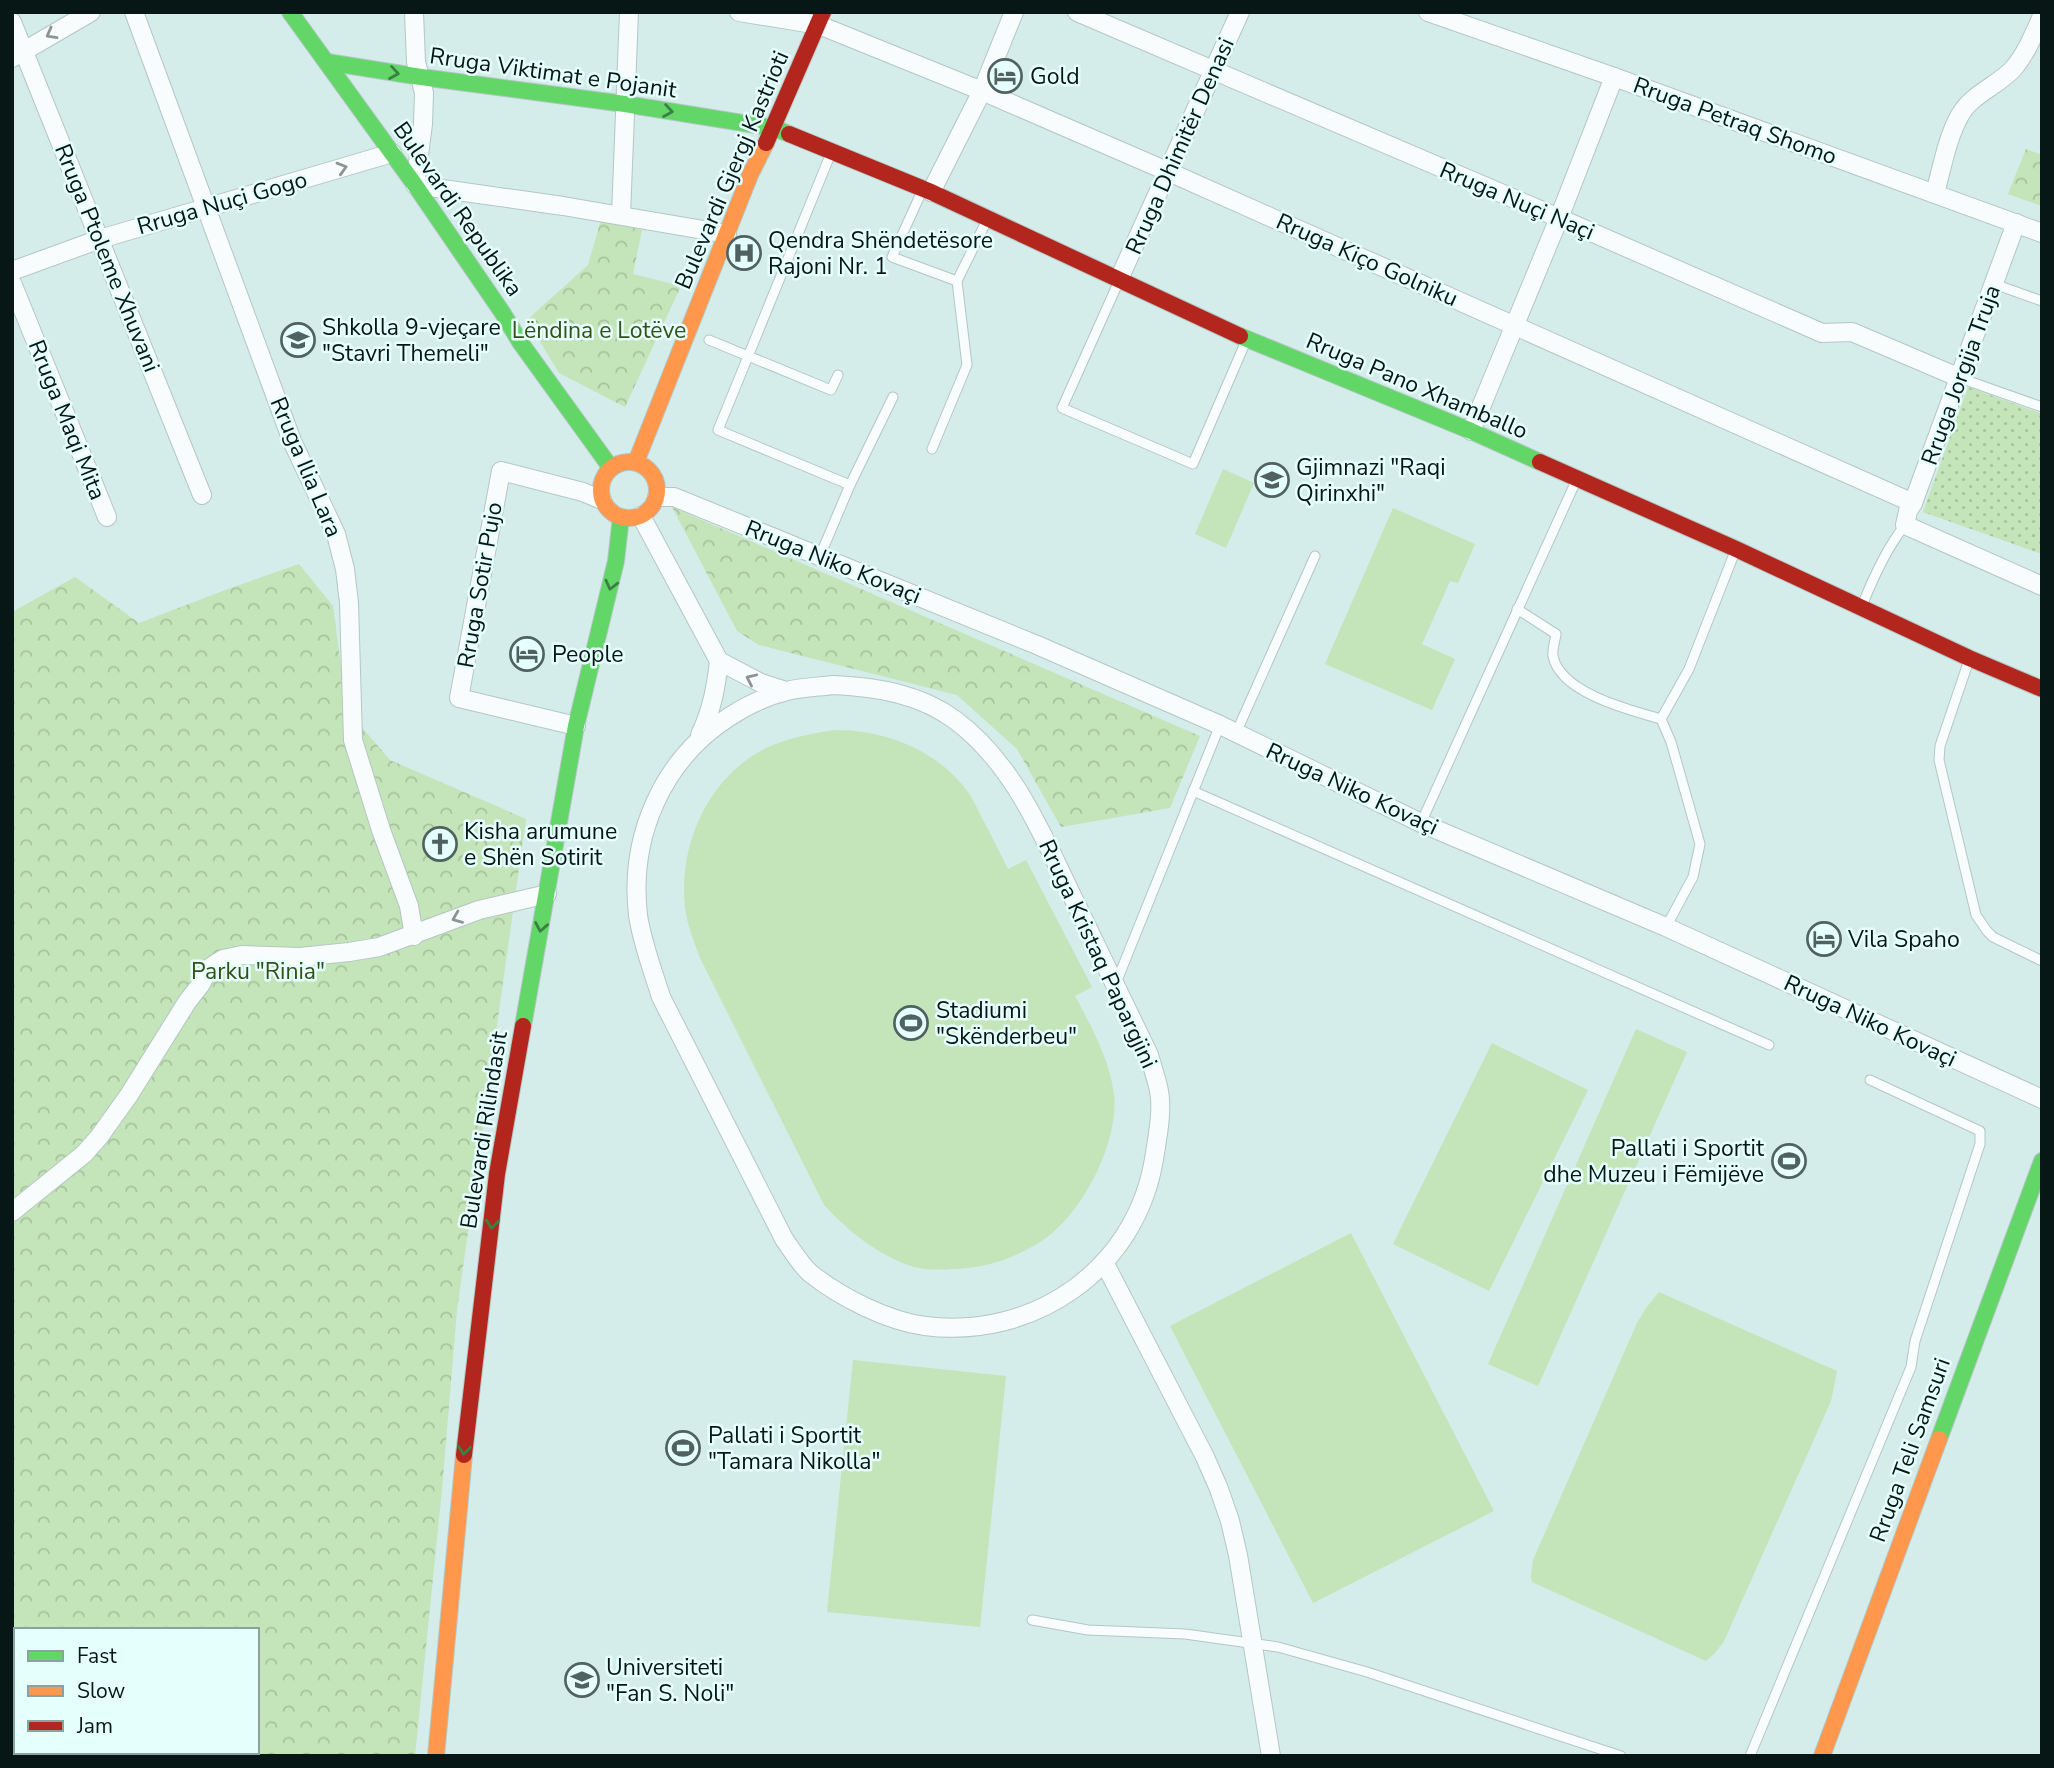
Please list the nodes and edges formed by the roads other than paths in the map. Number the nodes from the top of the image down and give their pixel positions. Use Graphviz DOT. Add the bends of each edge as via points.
graph roads {
  1 [pos="90,12"];
  2 [pos="134,12"];
  3 [pos="290,12"];
  4 [pos="414,12"];
  5 [pos="629,12"];
  6 [pos="739,12"];
  7 [pos="1013,12"];
  8 [pos="1077,12"];
  9 [pos="1240,12"];
  10 [pos="1428,12"];
  11 [pos="2042,16"];
  12 [pos="821,18"];
  13 [pos="12,22"];
  14 [pos="18,54"];
  15 [pos="327,62"];
  16 [pos="1213,72"];
  17 [pos="421,77"];
  18 [pos="1614,77"];
  19 [pos="982,91"];
  20 [pos="625,104"];
  21 [pos="774,128"];
  22 [pos="832,152"];
  23 [pos="392,153"];
  24 [pos="1169,172"];
  25 [pos="415,185"];
  26 [pos="927,190"];
  27 [pos="1936,193"];
  28 [pos="206,208"];
  29 [pos="621,215"];
  30 [pos="988,218"];
  31 [pos="1559,218"];
  32 [pos="2016,223"];
  33 [pos="2042,233"];
  34 [pos="727,234"];
  35 [pos="100,239"];
  36 [pos="12,271"];
  37 [pos="1119,279"];
  38 [pos="957,281"];
  39 [pos="12,283"];
  40 [pos="1994,284"];
  41 [pos="2042,301"];
  42 [pos="1514,326"];
  43 [pos="1247,339"];
  44 [pos="709,340"];
  45 [pos="748,357"];
  46 [pos="838,375"];
  47 [pos="1960,378"];
  48 [pos="893,397"];
  49 [pos="2042,407"];
  50 [pos="1471,431"];
  51 [pos="932,449"];
  52 [pos="636,462"];
  53 [pos="611,468"];
  54 [pos="1576,479"];
  55 [pos="850,485"];
  56 [pos="202,495"];
  57 [pos="657,497"];
  58 [pos="602,500"];
  59 [pos="1913,503"];
  60 [pos="641,516"];
  61 [pos="107,517"];
  62 [pos="621,517"];
  63 [pos="1905,525"];
  64 [pos="1736,549"];
  65 [pos="820,556"];
  66 [pos="1315,556"];
  67 [pos="2042,586"];
  68 [pos="1862,607"];
  69 [pos="1517,609"];
  70 [pos="1969,658"];
  71 [pos="719,661"];
  72 [pos="2042,690"];
  73 [pos="786,691"];
  74 [pos="1661,719"];
  75 [pos="576,726"];
  76 [pos="1228,730"];
  77 [pos="697,741"];
  78 [pos="1194,791"];
  79 [pos="1421,823"];
  80 [pos="547,894"];
  81 [pos="1666,927"];
  82 [pos="414,936"];
  83 [pos="2042,961"];
  84 [pos="1115,985"];
  85 [pos="1769,1045"];
  86 [pos="1870,1080"];
  87 [pos="2042,1099"];
  88 [pos="2042,1161"];
  89 [pos="12,1212"];
  90 [pos="1104,1262"];
  91 [pos="1032,1620"];
  92 [pos="1252,1644"];
  93 [pos="436,1756"];
  94 [pos="1271,1756"];
  95 [pos="1621,1756"];
  96 [pos="1750,1756"];
  97 [pos="1822,1756"];
  1 -- 14 [label="street, one-way"];
  2 -- 28 [label="street, Rruga Ilia Lara"];
  3 -- 15 [label="main road, Bulevardi Republika"];
  4 -- 17 [label="street"];
  5 -- 20 [label="street"];
  6 -- 12 [label="street, Rruga Kiço Golniku"];
  7 -- 19 [label="street"];
  8 -- 16 [label="street, Rruga Nuçi Naçi"];
  9 -- 16 [label="street, Rruga Dhimitër Denasi"];
  10 -- 18 [label="street, Rruga Petraq Shomo"];
  11 -- 27 [label="street" via="2012,69 1960,114"];
  12 -- 19 [label="street, Rruga Kiço Golniku"];
  12 -- 21 [label="main road, Bulevardi Gjergj Kastrioti"];
  13 -- 14 [label="street, Rruga Ptoleme Xhuvani"];
  14 -- 35 [label="street, Rruga Ptoleme Xhuvani"];
  15 -- 17 [label="main road, Rruga Viktimat e Pojanit, one-way"];
  15 -- 23 [label="main road, Bulevardi Republika"];
  16 -- 24 [label="street, Rruga Dhimitër Denasi"];
  16 -- 31 [label="street, Rruga Nuçi Naçi"];
  17 -- 20 [label="main road, Rruga Viktimat e Pojanit"];
  17 -- 25 [label="street" via="423,124"];
  18 -- 27 [label="street, Rruga Petraq Shomo"];
  18 -- 31 [label="street"];
  19 -- 24 [label="street, Rruga Kiço Golniku"];
  19 -- 26 [label="street"];
  20 -- 21 [label="main road, Rruga Viktimat e Pojanit, one-way"];
  20 -- 29 [label="street"];
  21 -- 22 [label="main road, Rruga Pano Xhamballo"];
  21 -- 34 [label="main road, Bulevardi Gjergj Kastrioti"];
  22 -- 26 [label="main road, Rruga Pano Xhamballo"];
  22 -- 45 [label="lane"];
  23 -- 25 [label="main road, Bulevardi Republika"];
  28 -- 23 [label="street, Rruga Nuçi Gogo, one-way"];
  24 -- 37 [label="street, Rruga Dhimitër Denasi"];
  24 -- 42 [label="street, Rruga Kiço Golniku"];
  25 -- 29 [label="street"];
  25 -- 53 [label="main road, Bulevardi Republika"];
  26 -- 30 [label="main road, Rruga Pano Xhamballo"];
  26 -- 38 [label="lane" via="892,257"];
  27 -- 32 [label="street, Rruga Petraq Shomo"];
  28 -- 35 [label="street, Rruga Nuçi Gogo"];
  28 -- 82 [label="street, Rruga Ilia Lara" via="292,441 336,534 349,603 353,740 409,906"];
  29 -- 34 [label="street"];
  30 -- 37 [label="main road, Rruga Pano Xhamballo"];
  30 -- 38 [label="lane"];
  31 -- 42 [label="street"];
  31 -- 47 [label="street, Rruga Nuçi Naçi" via="1822,333 1852,332"];
  32 -- 33 [label="street, Rruga Petraq Shomo"];
  32 -- 40 [label="street, Rruga Jorgija Truja"];
  34 -- 52 [label="main road, Bulevardi Gjergj Kastrioti"];
  35 -- 36 [label="street, Rruga Nuçi Gogo"];
  35 -- 56 [label="street, Rruga Ptoleme Xhuvani"];
  37 -- 43 [label="main road, Rruga Pano Xhamballo"];
  37 -- 43 [label="lane" via="1062,408 1193,464"];
  38 -- 51 [label="lane" via="967,365"];
  39 -- 61 [label="street, Rruga Maqi Mita"];
  40 -- 41 [label="lane"];
  40 -- 47 [label="street, Rruga Jorgija Truja"];
  42 -- 50 [label="street"];
  42 -- 59 [label="street, Rruga Kiço Golniku"];
  43 -- 50 [label="main road, Rruga Pano Xhamballo"];
  44 -- 45 [label="lane"];
  45 -- 46 [label="lane" via="831,390"];
  45 -- 55 [label="lane" via="718,430"];
  47 -- 49 [label="lane"];
  47 -- 59 [label="street, Rruga Jorgija Truja"];
  48 -- 55 [label="lane"];
  50 -- 54 [label="main road, Rruga Pano Xhamballo"];
  52 -- 53 [label="main road"];
  52 -- 57 [label="main road" via="656,479"];
  53 -- 58 [label="main road" via="602,483"];
  54 -- 64 [label="main road, Rruga Pano Xhamballo"];
  54 -- 69 [label="lane"];
  55 -- 65 [label="lane"];
  57 -- 60 [label="main road"];
  57 -- 65 [label="street, Rruga Niko Kovaçi" via="674,497"];
  58 -- 62 [label="main road"];
  58 -- 75 [label="street, Rruga Sotir Pujo" via="501,471 459,698"];
  59 -- 63 [label="street, Rruga Jorgija Truja"];
  60 -- 62 [label="main road"];
  60 -- 71 [label="street"];
  62 -- 75 [label="main road, Bulevardi Rilindasit, one-way" via="616,561"];
  63 -- 67 [label="street"];
  63 -- 68 [label="lane"];
  64 -- 68 [label="main road, Rruga Pano Xhamballo"];
  64 -- 74 [label="lane" via="1689,670"];
  65 -- 76 [label="street, Rruga Niko Kovaçi"];
  66 -- 76 [label="lane"];
  68 -- 70 [label="main road, Rruga Pano Xhamballo"];
  69 -- 74 [label="lane" via="1556,634 1553,657 1563,677 1595,698"];
  69 -- 79 [label="lane"];
  70 -- 72 [label="main road, Rruga Pano Xhamballo"];
  70 -- 83 [label="lane" via="1939,760 1976,915 1993,937"];
  73 -- 71 [label="street, Rruga Kristaq Papargjini, one-way"];
  71 -- 77 [label="street, Rruga Kristaq Papargjini" via="713,704"];
  73 -- 77 [label="street, Rruga Kristaq Papargjini" via="747,706"];
  73 -- 84 [label="street, Rruga Kristaq Papargjini" via="834,685 901,695 955,720 981,743 1035,819"];
  74 -- 81 [label="lane" via="1700,844 1693,877"];
  75 -- 80 [label="main road, Bulevardi Rilindasit"];
  76 -- 78 [label="lane"];
  76 -- 79 [label="street, Rruga Niko Kovaçi"];
  77 -- 90 [label="street, Rruga Kristaq Papargjini" via="658,794 643,833 636,875 638,917 662,998 784,1239 809,1272 883,1315 924,1326 966,1328 1008,1322 1047,1306 1083,1284"];
  78 -- 84 [label="lane"];
  78 -- 85 [label="lane"];
  79 -- 81 [label="street, Rruga Niko Kovaçi"];
  80 -- 82 [label="street, one-way" via="479,910"];
  80 -- 93 [label="main road, Bulevardi Rilindasit, one-way" via="497,1174 465,1440"];
  81 -- 87 [label="street, Rruga Niko Kovaçi"];
  82 -- 89 [label="street" via="349,952 300,957 242,955 209,968 99,1138"];
  84 -- 90 [label="street, Rruga Kristaq Papargjini" via="1149,1055 1160,1093 1151,1179 1136,1218"];
  86 -- 96 [label="lane" via="1980,1130 1980,1143 1915,1340 1911,1367"];
  88 -- 97 [label="main road, Rruga Teli Samsuri"];
  90 -- 92 [label="street" via="1219,1489 1238,1555"];
  91 -- 92 [label="lane" via="1088,1630 1185,1634"];
  92 -- 94 [label="street"];
  92 -- 95 [label="lane" via="1367,1672"];
}
